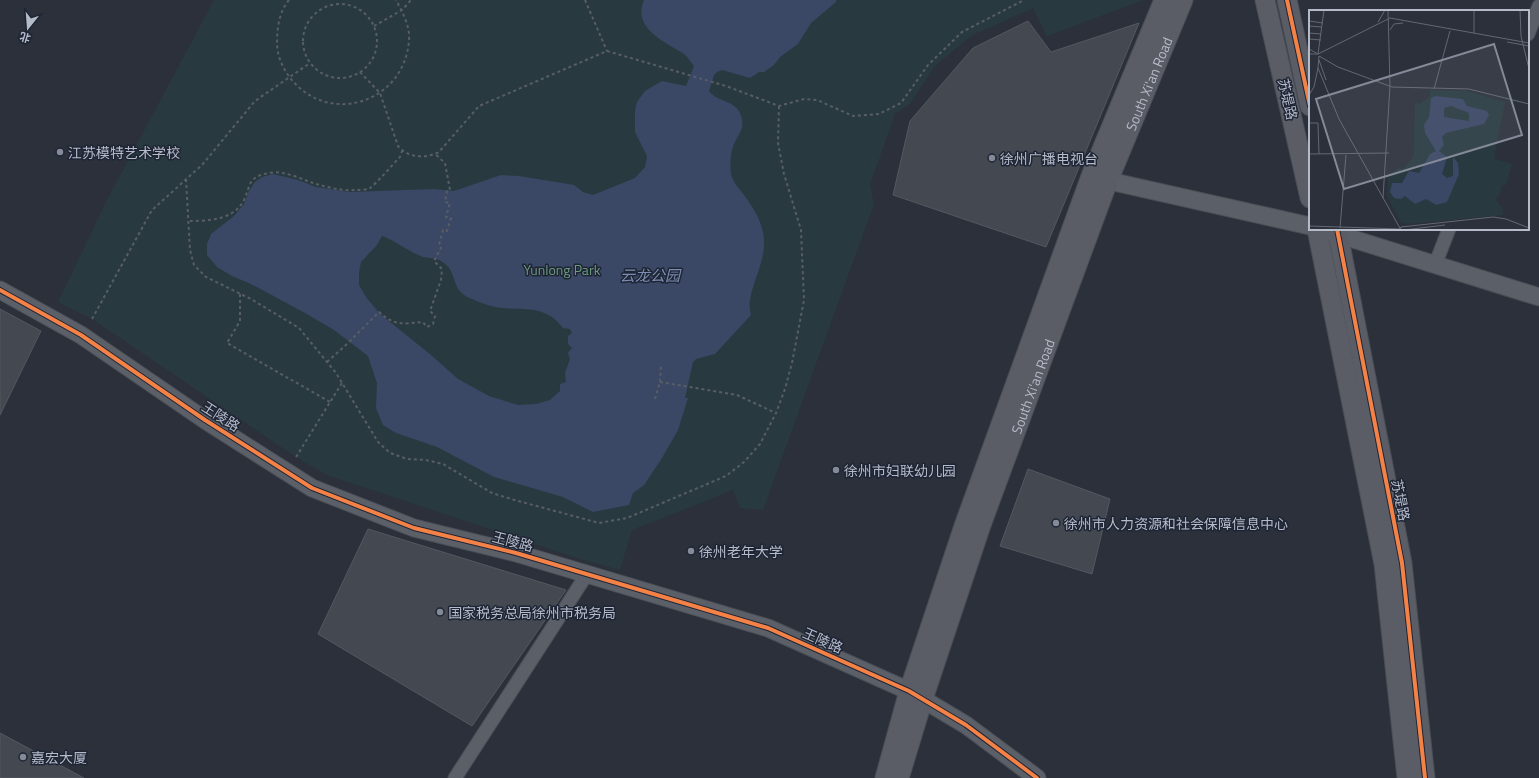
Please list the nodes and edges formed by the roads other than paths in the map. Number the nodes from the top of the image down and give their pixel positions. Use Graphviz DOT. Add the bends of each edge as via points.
graph roads {
  1 [pos="1164,0"];
  2 [pos="1183,0"];
  3 [pos="1265,0"];
  4 [pos="1287,0"];
  5 [pos="1539,6"];
  6 [pos="1529,31"];
  7 [pos="1309,101"];
  8 [pos="1100,179"];
  9 [pos="1309,194"];
  10 [pos="1309,226"];
  11 [pos="1317,230"];
  12 [pos="1449,230"];
  13 [pos="1332,231"];
  14 [pos="1435,265"];
  15 [pos="0,290"];
  16 [pos="1539,298"];
  17 [pos="587,574"];
  18 [pos="916,695"];
  19 [pos="455,778"];
  20 [pos="885,778"];
  21 [pos="899,778"];
  22 [pos="1037,778"];
  23 [pos="1407,778"];
  24 [pos="1425,778"];
  1 -- 8 [label="main road, South Xi'an Road"];
  2 -- 8 [label="main road, South Xi'an Road"];
  3 -- 9 [label="main road, 苏堤路"];
  4 -- 7 [label="main road, 苏堤路"];
  5 -- 6 [label="street"];
  8 -- 10 [label="street"];
  8 -- 18 [label="main road, South Xi'an Road" via="964,526"];
  11 -- 23 [label="main road, 苏堤路" via="1384,564"];
  12 -- 14 [label="street"];
  13 -- 14 [label="street"];
  13 -- 24 [label="main road, 苏堤路" via="1402,563"];
  14 -- 16 [label="street"];
  15 -- 17 [label="street, 王陵路" via="81,335 205,420 312,488 414,528 516,553"];
  17 -- 18 [label="street, 王陵路" via="768,628"];
  17 -- 19 [label="street"];
  18 -- 20 [label="main road, South Xi'an Road"];
  18 -- 21 [label="main road, South Xi'an Road"];
  18 -- 22 [label="street, 王陵路" via="966,725"];
}
